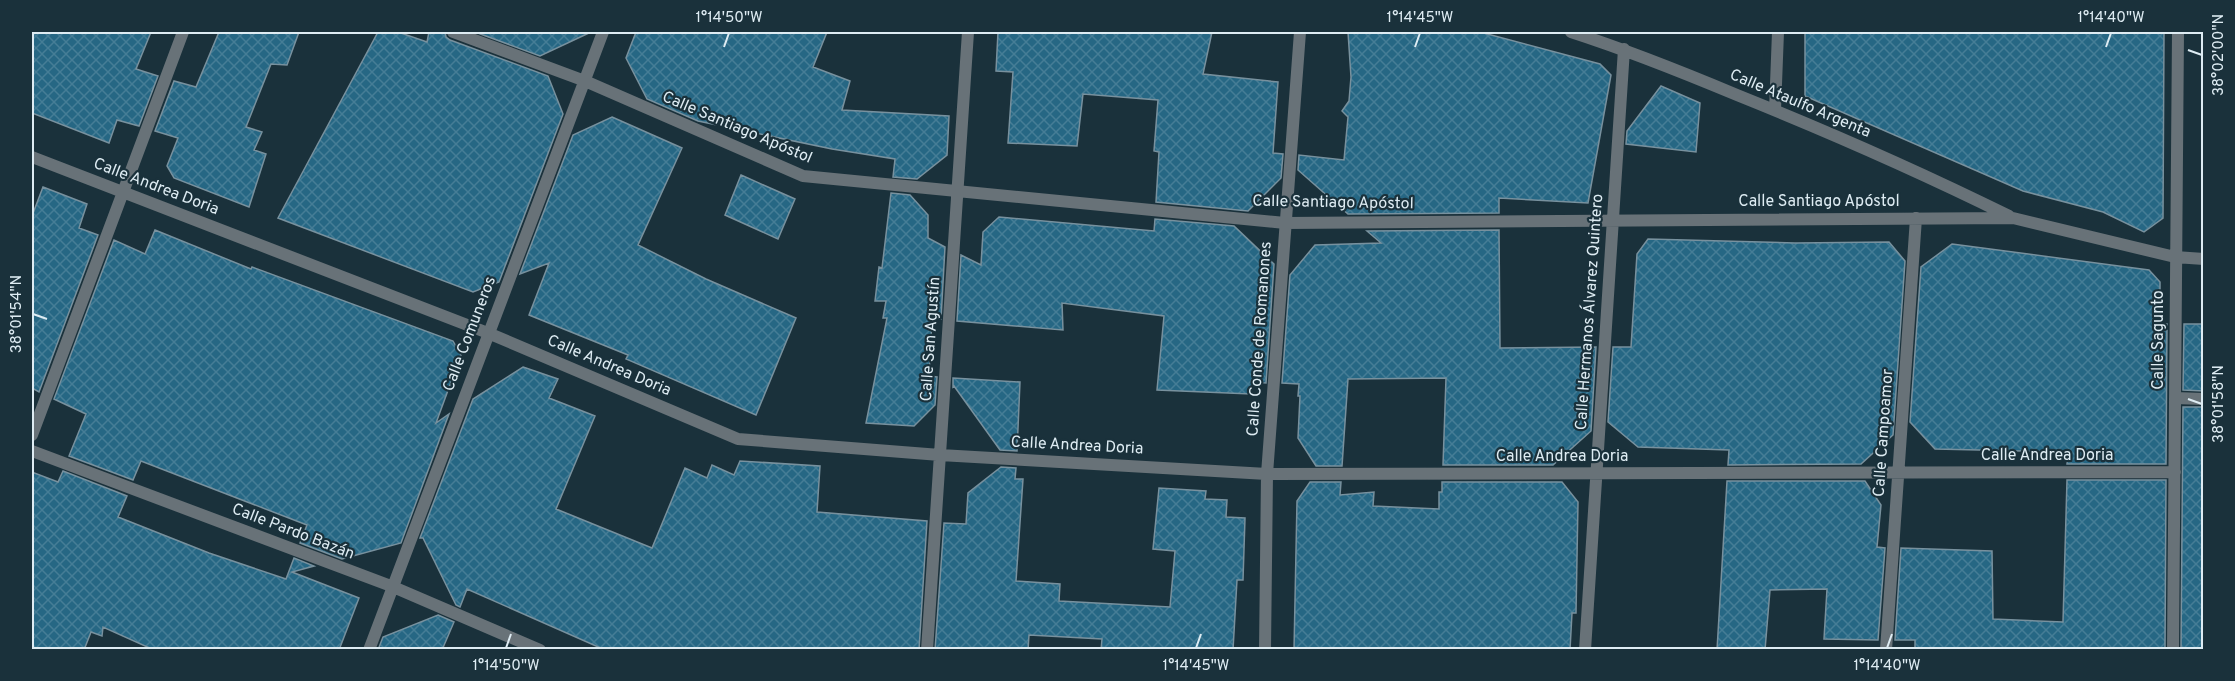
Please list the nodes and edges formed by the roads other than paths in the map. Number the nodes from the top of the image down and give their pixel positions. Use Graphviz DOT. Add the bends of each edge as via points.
graph roads {
  1 [pos="183,32"];
  2 [pos="453,32"];
  3 [pos="603,32"];
  4 [pos="968,32"];
  5 [pos="1300,32"];
  6 [pos="1570,32"];
  7 [pos="1778,32"];
  8 [pos="2178,32"];
  9 [pos="1624,49"];
  10 [pos="585,81"];
  11 [pos="1775,110"];
  12 [pos="32,157"];
  13 [pos="957,191"];
  14 [pos="123,192"];
  15 [pos="1916,218"];
  16 [pos="2013,218"];
  17 [pos="1613,219"];
  18 [pos="1285,223"];
  19 [pos="2175,257"];
  20 [pos="2204,259"];
  21 [pos="488,333"];
  22 [pos="2175,398"];
  23 [pos="2204,399"];
  24 [pos="32,435"];
  25 [pos="32,451"];
  26 [pos="940,455"];
  27 [pos="2175,472"];
  28 [pos="1897,473"];
  29 [pos="1267,474"];
  30 [pos="1596,474"];
  31 [pos="391,586"];
  32 [pos="369,650"];
  33 [pos="540,650"];
  34 [pos="927,650"];
  35 [pos="1265,650"];
  36 [pos="1585,650"];
  37 [pos="1886,650"];
  38 [pos="2174,650"];
  1 -- 14 [label="street"];
  2 -- 10 [label="street, Calle Santiago Apóstol"];
  3 -- 10 [label="street, Calle Comuneros"];
  4 -- 13 [label="street, Calle San Agustín"];
  5 -- 18 [label="street, Calle Conde de Romanones"];
  6 -- 9 [label="street, Calle Ataulfo Argenta"];
  7 -- 11 [label="street"];
  8 -- 19 [label="street, Calle Sagunto"];
  9 -- 11 [label="street, Calle Ataulfo Argenta"];
  9 -- 17 [label="street, Calle Hermanos Álvarez Quintero"];
  10 -- 13 [label="street, Calle Santiago Apóstol" via="803,176"];
  10 -- 21 [label="street, Calle Comuneros"];
  11 -- 16 [label="street, Calle Ataulfo Argenta" via="1928,175"];
  12 -- 14 [label="street, Calle Andrea Doria"];
  13 -- 18 [label="street, Calle Santiago Apóstol"];
  13 -- 26 [label="street, Calle San Agustín"];
  14 -- 21 [label="street, Calle Andrea Doria"];
  14 -- 24 [label="street"];
  15 -- 16 [label="street, Calle Santiago Apóstol"];
  15 -- 17 [label="street, Calle Santiago Apóstol"];
  15 -- 28 [label="street, Calle Campoamor"];
  16 -- 19 [label="street, Calle Santiago Apóstol"];
  17 -- 18 [label="street, Calle Santiago Apóstol"];
  17 -- 30 [label="street, Calle Hermanos Álvarez Quintero"];
  18 -- 29 [label="street, Calle Conde de Romanones"];
  19 -- 20 [label="street, Calle Santiago Apóstol"];
  19 -- 22 [label="street, Calle Sagunto"];
  21 -- 26 [label="street, Calle Andrea Doria" via="738,439"];
  21 -- 31 [label="street, Calle Comuneros"];
  22 -- 23 [label="street"];
  22 -- 27 [label="street, Calle Sagunto"];
  25 -- 31 [label="street, Calle Pardo Bazán"];
  26 -- 29 [label="street, Calle Andrea Doria"];
  26 -- 34 [label="street, Calle San Agustín"];
  27 -- 28 [label="street, Calle Andrea Doria"];
  27 -- 38 [label="street, Calle Sagunto"];
  28 -- 30 [label="street, Calle Andrea Doria"];
  28 -- 37 [label="street, Calle Campoamor"];
  29 -- 30 [label="street, Calle Andrea Doria"];
  29 -- 35 [label="street, Calle Conde de Romanones"];
  30 -- 36 [label="street, Calle Hermanos Álvarez Quintero"];
  31 -- 32 [label="street, Calle Comuneros"];
  31 -- 33 [label="street, Calle Pardo Bazán"];
}
